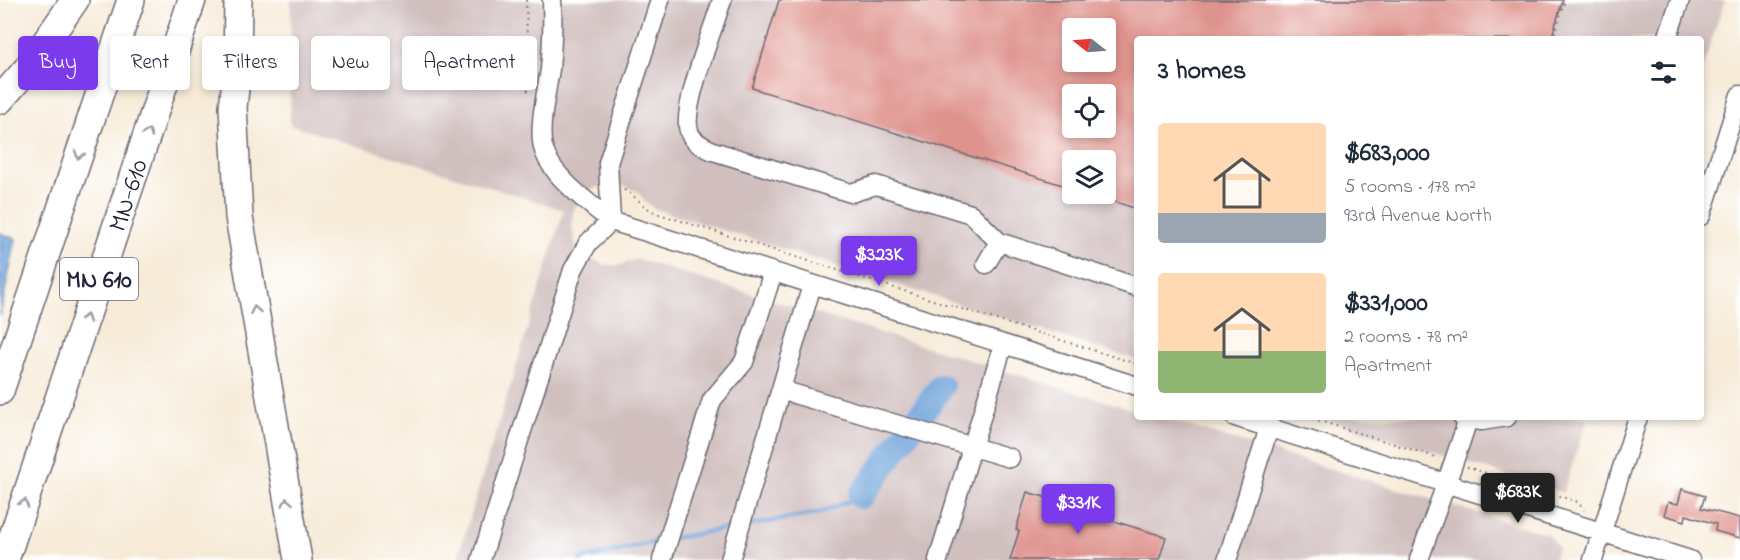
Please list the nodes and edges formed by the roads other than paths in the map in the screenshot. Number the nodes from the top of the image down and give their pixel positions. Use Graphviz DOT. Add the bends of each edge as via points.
graph roads {
  1 [pos="75,0"];
  2 [pos="131,0"];
  3 [pos="192,0"];
  4 [pos="238,0"];
  5 [pos="552,0"];
  6 [pos="722,0"];
  7 [pos="1680,0"];
  8 [pos="653,2"];
  9 [pos="237,36"];
  10 [pos="1668,36"];
  11 [pos="235,90"];
  12 [pos="239,90"];
  13 [pos="1740,95"];
  14 [pos="0,100"];
  15 [pos="1704,207"];
  16 [pos="611,221"];
  17 [pos="999,243"];
  18 [pos="986,264"];
  19 [pos="772,272"];
  20 [pos="812,285"];
  21 [pos="1134,285"];
  22 [pos="1003,345"];
  23 [pos="1134,386"];
  24 [pos="781,390"];
  25 [pos="0,391"];
  26 [pos="1244,420"];
  27 [pos="1465,420"];
  28 [pos="1637,420"];
  29 [pos="1269,428"];
  30 [pos="973,447"];
  31 [pos="1010,458"];
  32 [pos="1445,483"];
  33 [pos="1602,532"];
  34 [pos="5,560"];
  35 [pos="298,560"];
  36 [pos="316,560"];
  37 [pos="481,560"];
  38 [pos="662,560"];
  39 [pos="730,560"];
  40 [pos="938,560"];
  41 [pos="1227,560"];
  42 [pos="1419,560"];
  43 [pos="1593,560"];
  44 [pos="1690,560"];
  1 -- 14 [label="highway"];
  2 -- 25 [label="highway, MN 610, one-way"];
  34 -- 3 [label="highway, MN-610 / MN 610, one-way"];
  4 -- 9 [label="highway"];
  5 -- 16 [label="street" via="543,147 552,166 574,191"];
  6 -- 17 [label="street" via="690,104 689,134 697,143 851,193 876,185 971,214"];
  7 -- 10 [label="street"];
  8 -- 16 [label="street" via="608,163"];
  35 -- 11 [label="highway, one-way" via="239,217 233,131"];
  12 -- 36 [label="highway" via="252,191"];
  13 -- 15 [label="street"];
  16 -- 19 [label="street"];
  16 -- 37 [label="street" via="588,243 573,270"];
  17 -- 18 [label="street"];
  17 -- 21 [label="street"];
  19 -- 20 [label="street"];
  19 -- 38 [label="street" via="744,362 712,400"];
  20 -- 22 [label="street"];
  20 -- 24 [label="street"];
  22 -- 23 [label="street"];
  22 -- 30 [label="street"];
  24 -- 30 [label="street"];
  24 -- 39 [label="street"];
  26 -- 29 [label="street"];
  27 -- 32 [label="street"];
  28 -- 33 [label="street"];
  29 -- 32 [label="street"];
  29 -- 41 [label="street"];
  30 -- 31 [label="street"];
  30 -- 40 [label="street"];
  32 -- 33 [label="street"];
  32 -- 42 [label="street"];
  33 -- 43 [label="street"];
  33 -- 44 [label="street"];
}
